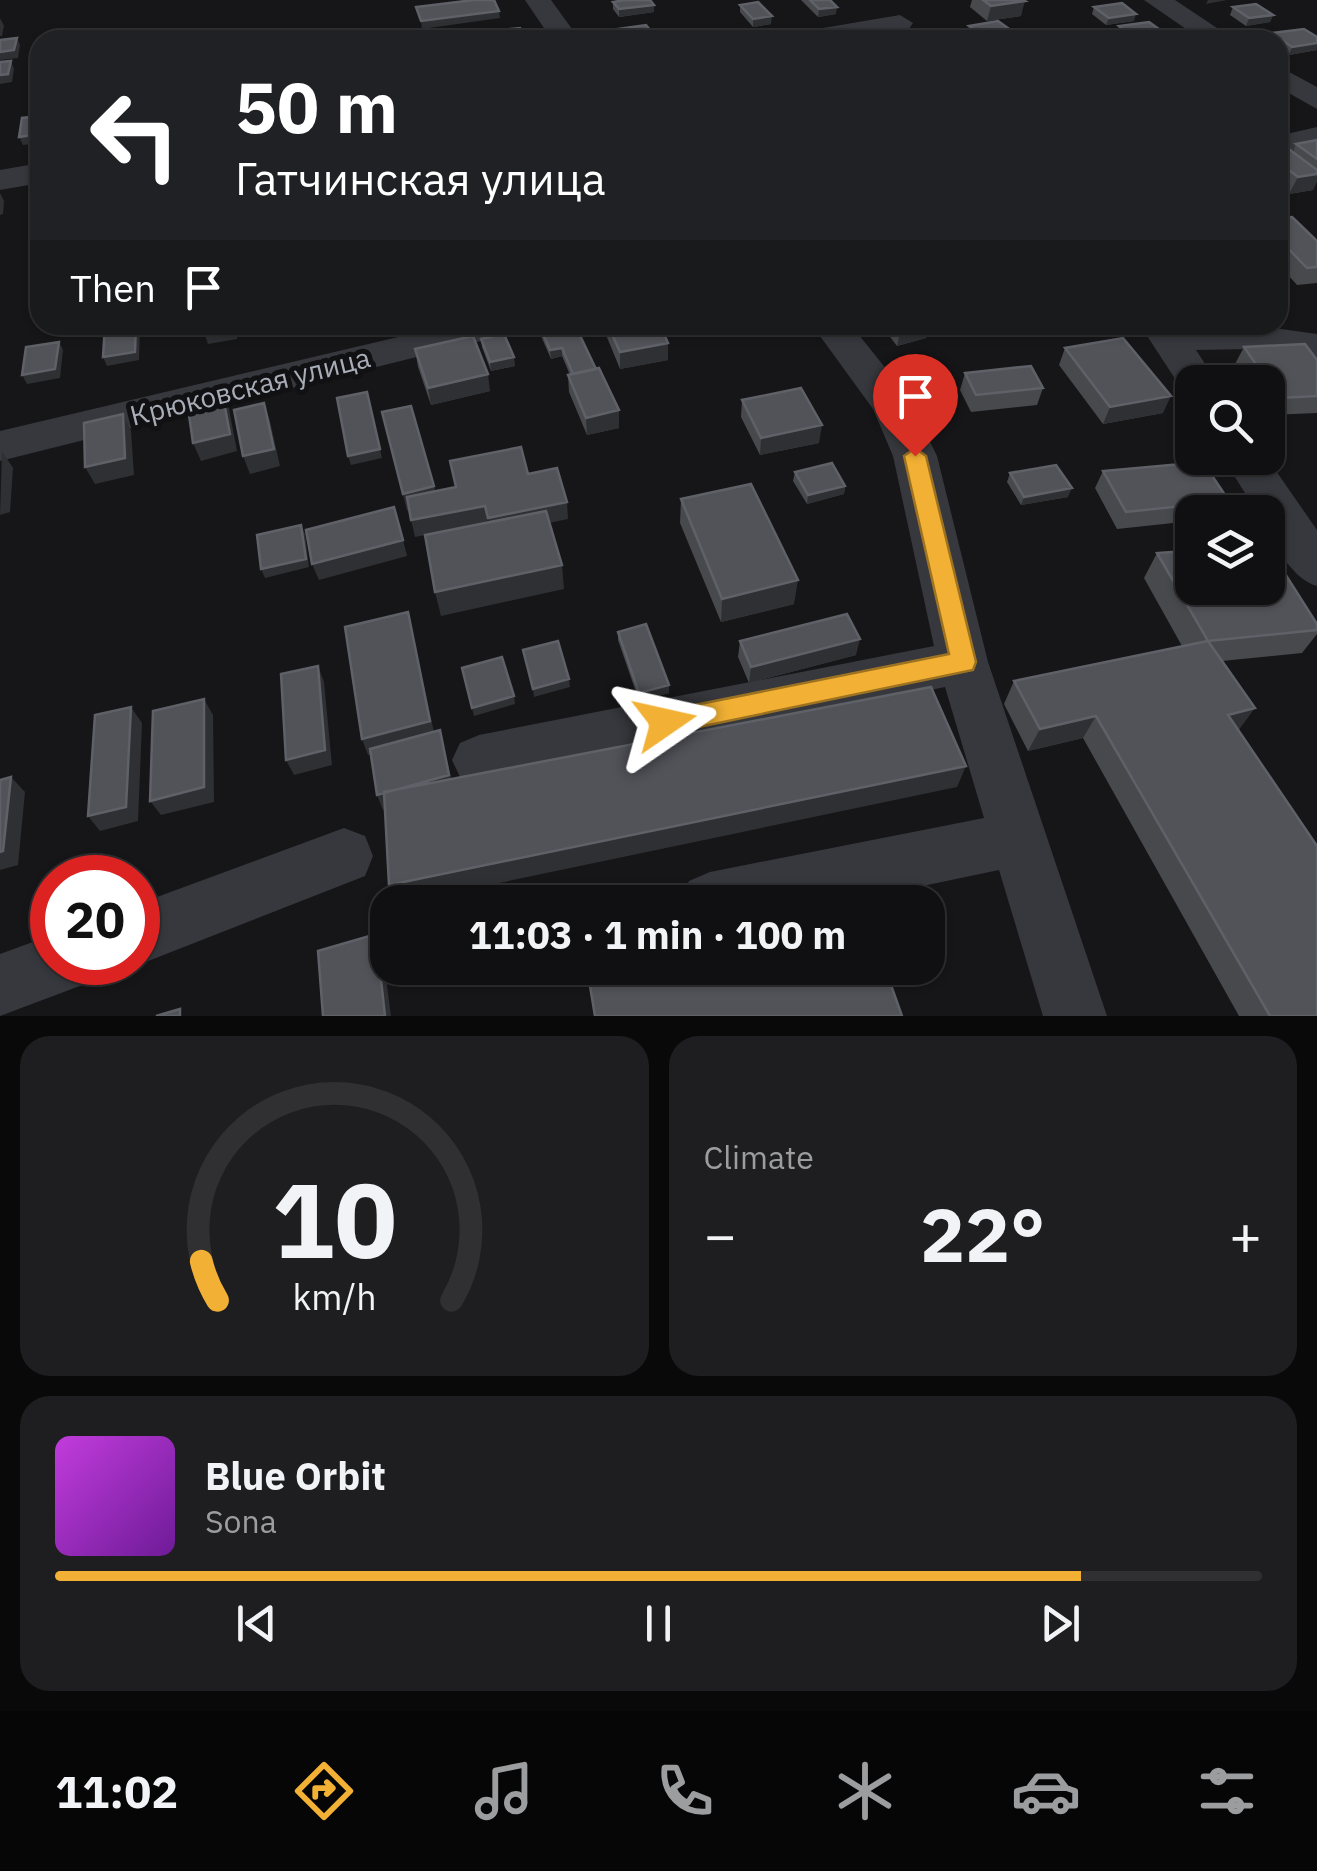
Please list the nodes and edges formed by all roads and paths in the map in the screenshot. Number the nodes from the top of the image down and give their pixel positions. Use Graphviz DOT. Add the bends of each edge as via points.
graph roads {
  1 [pos="538,0"];
  2 [pos="874,0"];
  3 [pos="1157,0"];
  4 [pos="559,30"];
  5 [pos="909,30"];
  6 [pos="1205,30"];
  7 [pos="1288,81"];
  8 [pos="1317,100"];
  9 [pos="1317,136"];
  10 [pos="1288,143"];
  11 [pos="30,175"];
  12 [pos="0,180"];
  13 [pos="459,335"];
  14 [pos="839,335"];
  15 [pos="1166,335"];
  16 [pos="1221,335"];
  17 [pos="1317,346"];
  18 [pos="1186,365"];
  19 [pos="0,446"];
  20 [pos="1256,475"];
  21 [pos="1317,568"];
  22 [pos="964,662"];
  23 [pos="479,760"];
  24 [pos="1019,838"];
  25 [pos="344,856"];
  26 [pos="792,885"];
  27 [pos="160,926"];
  28 [pos="30,975"];
  29 [pos="0,986"];
  30 [pos="1075,1016"];
  1 -- 4 [label="street"];
  2 -- 5 [label="street"];
  3 -- 6 [label="street"];
  7 -- 8 [label="street"];
  9 -- 10 [label="street"];
  11 -- 12 [label="street"];
  13 -- 19 [label="street, Крюковская улица"];
  14 -- 22 [label="street" via="892,406 915,456"];
  15 -- 18 [label="street"];
  16 -- 17 [label="street"];
  20 -- 21 [label="street"];
  22 -- 23 [label="street"];
  22 -- 24 [label="street"];
  24 -- 26 [label="street"];
  24 -- 30 [label="street"];
  25 -- 27 [label="street"];
  28 -- 29 [label="street"];
}
